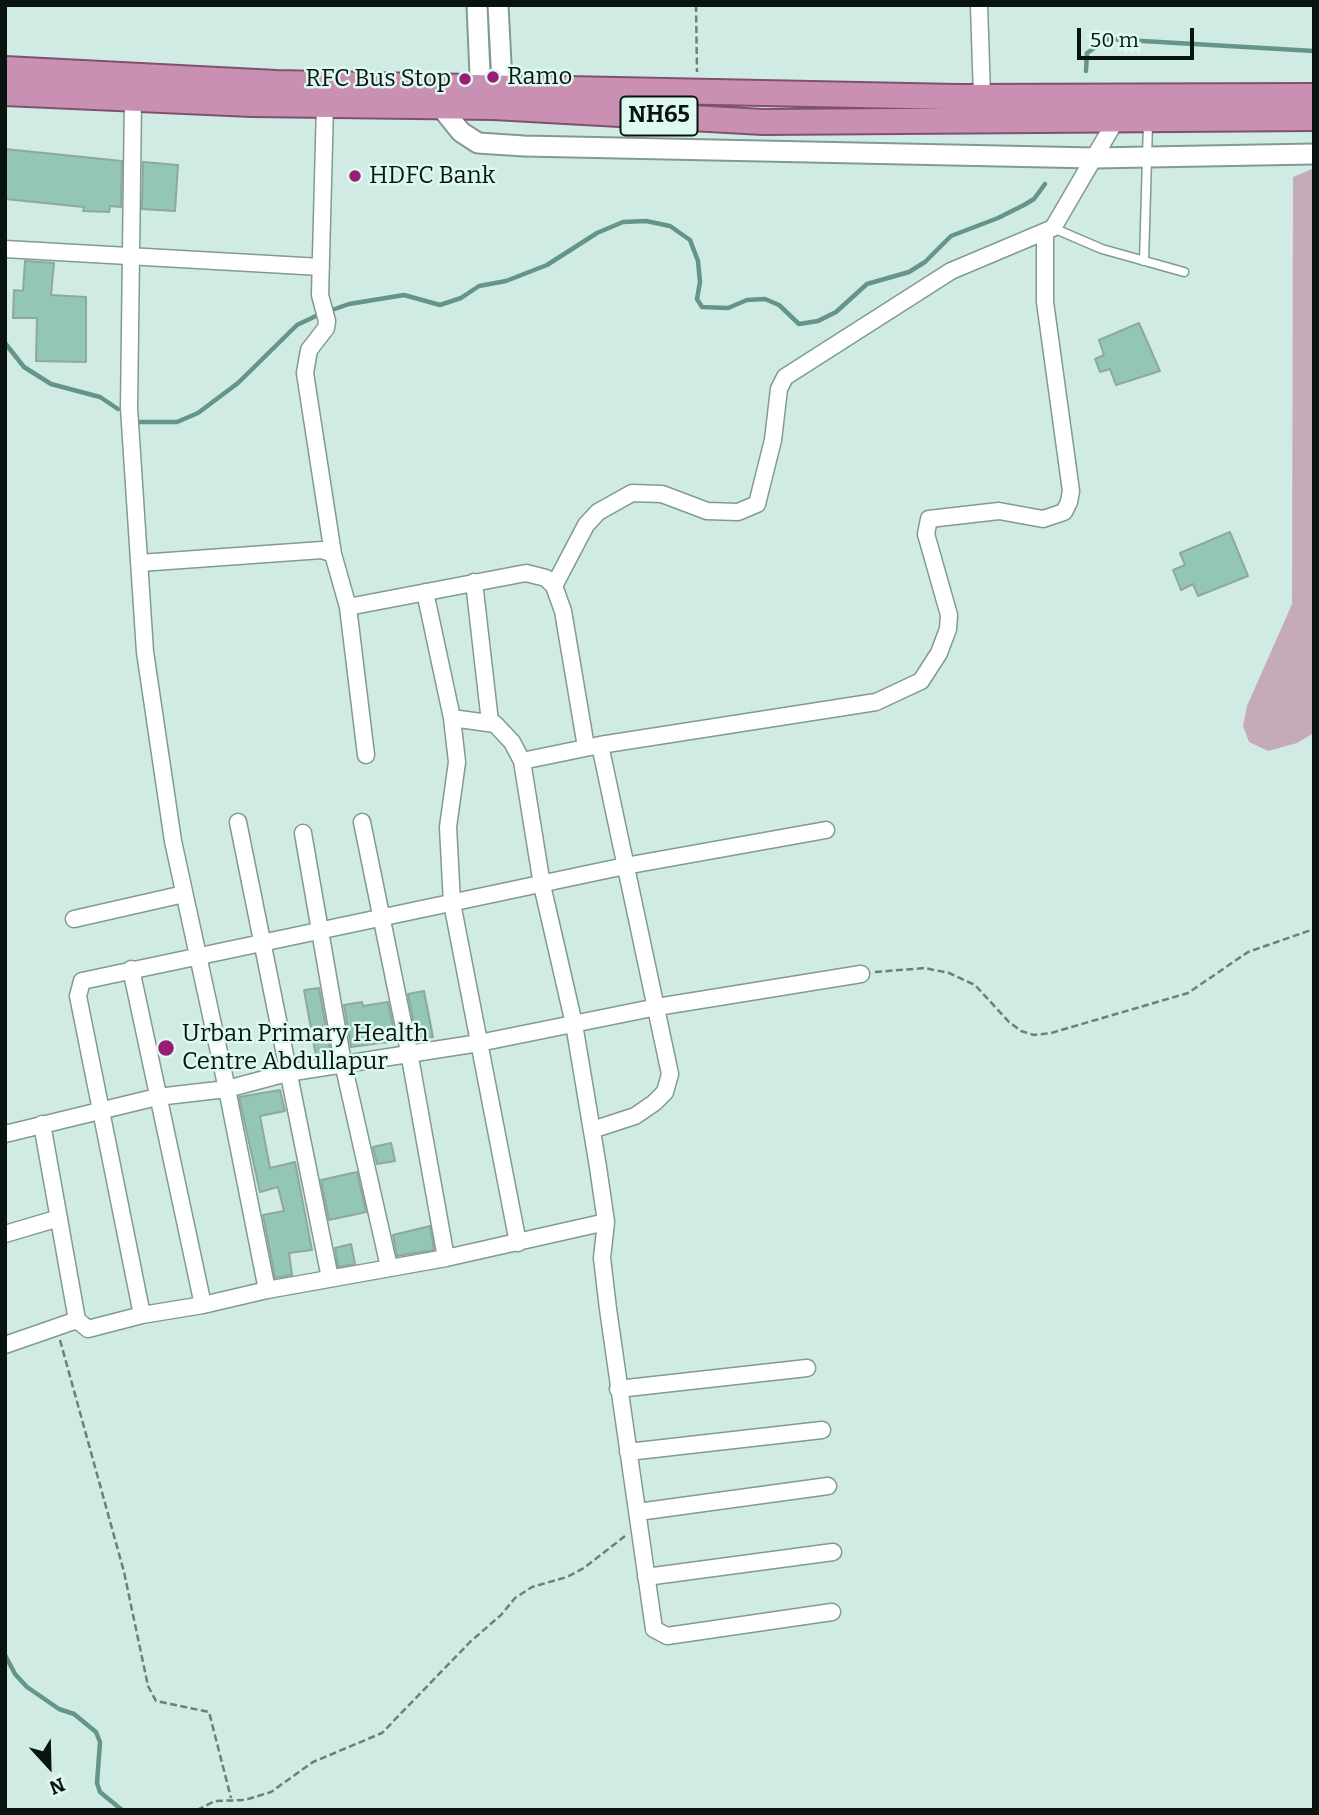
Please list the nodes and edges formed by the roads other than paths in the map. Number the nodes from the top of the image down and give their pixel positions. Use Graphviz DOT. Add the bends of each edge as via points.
graph roads {
  1 [pos="477,5"];
  2 [pos="498,5"];
  3 [pos="979,5"];
  4 [pos="5,69"];
  5 [pos="5,93"];
  6 [pos="492,96"];
  7 [pos="982,96"];
  8 [pos="1314,96"];
  9 [pos="133,98"];
  10 [pos="325,105"];
  11 [pos="440,106"];
  12 [pos="1314,118"];
  13 [pos="1116,120"];
  14 [pos="1148,120"];
  15 [pos="1314,154"];
  16 [pos="1147,156"];
  17 [pos="1094,158"];
  18 [pos="1049,231"];
  19 [pos="5,249"];
  20 [pos="129,258"];
  21 [pos="1144,261"];
  22 [pos="321,267"];
  23 [pos="1184,271"];
  24 [pos="333,554"];
  25 [pos="140,563"];
  26 [pos="474,582"];
  27 [pos="554,586"];
  28 [pos="425,592"];
  29 [pos="348,607"];
  30 [pos="452,718"];
  31 [pos="490,722"];
  32 [pos="593,746"];
  33 [pos="366,755"];
  34 [pos="522,761"];
  35 [pos="238,822"];
  36 [pos="362,822"];
  37 [pos="826,830"];
  38 [pos="303,834"];
  39 [pos="625,866"];
  40 [pos="542,886"];
  41 [pos="184,894"];
  42 [pos="452,903"];
  43 [pos="383,917"];
  44 [pos="74,919"];
  45 [pos="322,930"];
  46 [pos="263,944"];
  47 [pos="197,955"];
  48 [pos="131,969"];
  49 [pos="861,974"];
  50 [pos="657,1007"];
  51 [pos="574,1024"];
  52 [pos="479,1043"];
  53 [pos="409,1052"];
  54 [pos="342,1063"];
  55 [pos="287,1073"];
  56 [pos="227,1088"];
  57 [pos="156,1097"];
  58 [pos="99,1110"];
  59 [pos="42,1124"];
  60 [pos="592,1130"];
  61 [pos="5,1134"];
  62 [pos="59,1218"];
  63 [pos="606,1222"];
  64 [pos="5,1234"];
  65 [pos="518,1243"];
  66 [pos="446,1258"];
  67 [pos="388,1267"];
  68 [pos="330,1278"];
  69 [pos="267,1290"];
  70 [pos="203,1305"];
  71 [pos="142,1315"];
  72 [pos="76,1320"];
  73 [pos="5,1345"];
  74 [pos="807,1368"];
  75 [pos="618,1390"];
  76 [pos="822,1430"];
  77 [pos="628,1452"];
  78 [pos="828,1486"];
  79 [pos="639,1518"];
  80 [pos="833,1552"];
  81 [pos="646,1577"];
  82 [pos="832,1612"];
  1 -- 6 [label="street"];
  2 -- 6 [label="street"];
  3 -- 7 [label="street"];
  4 -- 6 [label="highway, NH65"];
  5 -- 9 [label="highway, NH65"];
  6 -- 7 [label="highway, NH65" via="697,91"];
  6 -- 11 [label="highway, NH65"];
  6 -- 13 [label="highway, NH65" via="763,122"];
  7 -- 8 [label="highway, NH65"];
  9 -- 10 [label="highway, NH65"];
  9 -- 20 [label="street"];
  10 -- 11 [label="highway, NH65"];
  10 -- 22 [label="street"];
  11 -- 17 [label="street" via="461,132 478,143"];
  12 -- 14 [label="highway, NH65"];
  13 -- 14 [label="highway, NH65"];
  13 -- 17 [label="street"];
  14 -- 16 [label="lane"];
  15 -- 16 [label="street"];
  16 -- 17 [label="street"];
  16 -- 21 [label="lane"];
  17 -- 18 [label="street"];
  18 -- 21 [label="lane"];
  18 -- 27 [label="street" via="951,271 785,377 757,504 738,512 707,511 662,494 632,493 604,507 586,524"];
  18 -- 32 [label="street" via="1045,302 1069,502 1064,512 1043,519 999,511 929,519 926,534 949,615 939,653 921,681 876,702"];
  19 -- 20 [label="street"];
  20 -- 22 [label="street"];
  20 -- 25 [label="street" via="129,408"];
  21 -- 23 [label="lane"];
  22 -- 24 [label="street" via="326,328 309,350 305,373"];
  24 -- 25 [label="street" via="307,551"];
  24 -- 29 [label="street"];
  25 -- 41 [label="street" via="153,717"];
  26 -- 27 [label="street" via="526,573 546,578"];
  26 -- 28 [label="street"];
  26 -- 31 [label="street"];
  27 -- 32 [label="street"];
  28 -- 29 [label="street"];
  28 -- 30 [label="street"];
  29 -- 33 [label="street"];
  30 -- 31 [label="street"];
  30 -- 42 [label="street" via="457,762 448,827"];
  31 -- 34 [label="street" via="503,731"];
  32 -- 34 [label="street"];
  32 -- 39 [label="street"];
  34 -- 40 [label="street"];
  35 -- 46 [label="street"];
  36 -- 43 [label="street"];
  37 -- 39 [label="street"];
  38 -- 45 [label="street"];
  39 -- 40 [label="street"];
  39 -- 50 [label="street"];
  40 -- 42 [label="street"];
  40 -- 51 [label="street"];
  41 -- 44 [label="street"];
  41 -- 47 [label="street"];
  42 -- 43 [label="street"];
  42 -- 52 [label="street"];
  43 -- 45 [label="street"];
  43 -- 53 [label="street"];
  45 -- 46 [label="street"];
  45 -- 54 [label="street"];
  46 -- 47 [label="street"];
  46 -- 55 [label="street"];
  47 -- 48 [label="street"];
  47 -- 56 [label="street"];
  48 -- 57 [label="street"];
  48 -- 58 [label="street" via="82,981 77,990"];
  49 -- 50 [label="street"];
  50 -- 51 [label="street"];
  50 -- 60 [label="street" via="670,1074 665,1092 635,1116"];
  51 -- 52 [label="street"];
  51 -- 60 [label="street"];
  52 -- 53 [label="street"];
  52 -- 65 [label="street"];
  53 -- 54 [label="street"];
  53 -- 66 [label="street"];
  54 -- 55 [label="street"];
  54 -- 67 [label="street"];
  55 -- 56 [label="street"];
  55 -- 68 [label="street"];
  56 -- 57 [label="street"];
  56 -- 69 [label="street"];
  57 -- 58 [label="street"];
  57 -- 70 [label="street"];
  58 -- 59 [label="street"];
  58 -- 71 [label="street"];
  59 -- 61 [label="street"];
  59 -- 62 [label="street"];
  60 -- 63 [label="street"];
  62 -- 64 [label="street"];
  62 -- 72 [label="street"];
  63 -- 65 [label="street"];
  63 -- 75 [label="street" via="602,1258"];
  65 -- 66 [label="street"];
  66 -- 67 [label="street"];
  67 -- 68 [label="street"];
  68 -- 69 [label="street"];
  69 -- 70 [label="street"];
  70 -- 71 [label="street"];
  71 -- 72 [label="street" via="88,1329"];
  72 -- 73 [label="street"];
  74 -- 75 [label="street"];
  75 -- 77 [label="street"];
  76 -- 77 [label="street"];
  77 -- 79 [label="street"];
  78 -- 79 [label="street"];
  79 -- 81 [label="street"];
  80 -- 81 [label="street"];
  81 -- 82 [label="street" via="654,1629 662,1636"];
}
